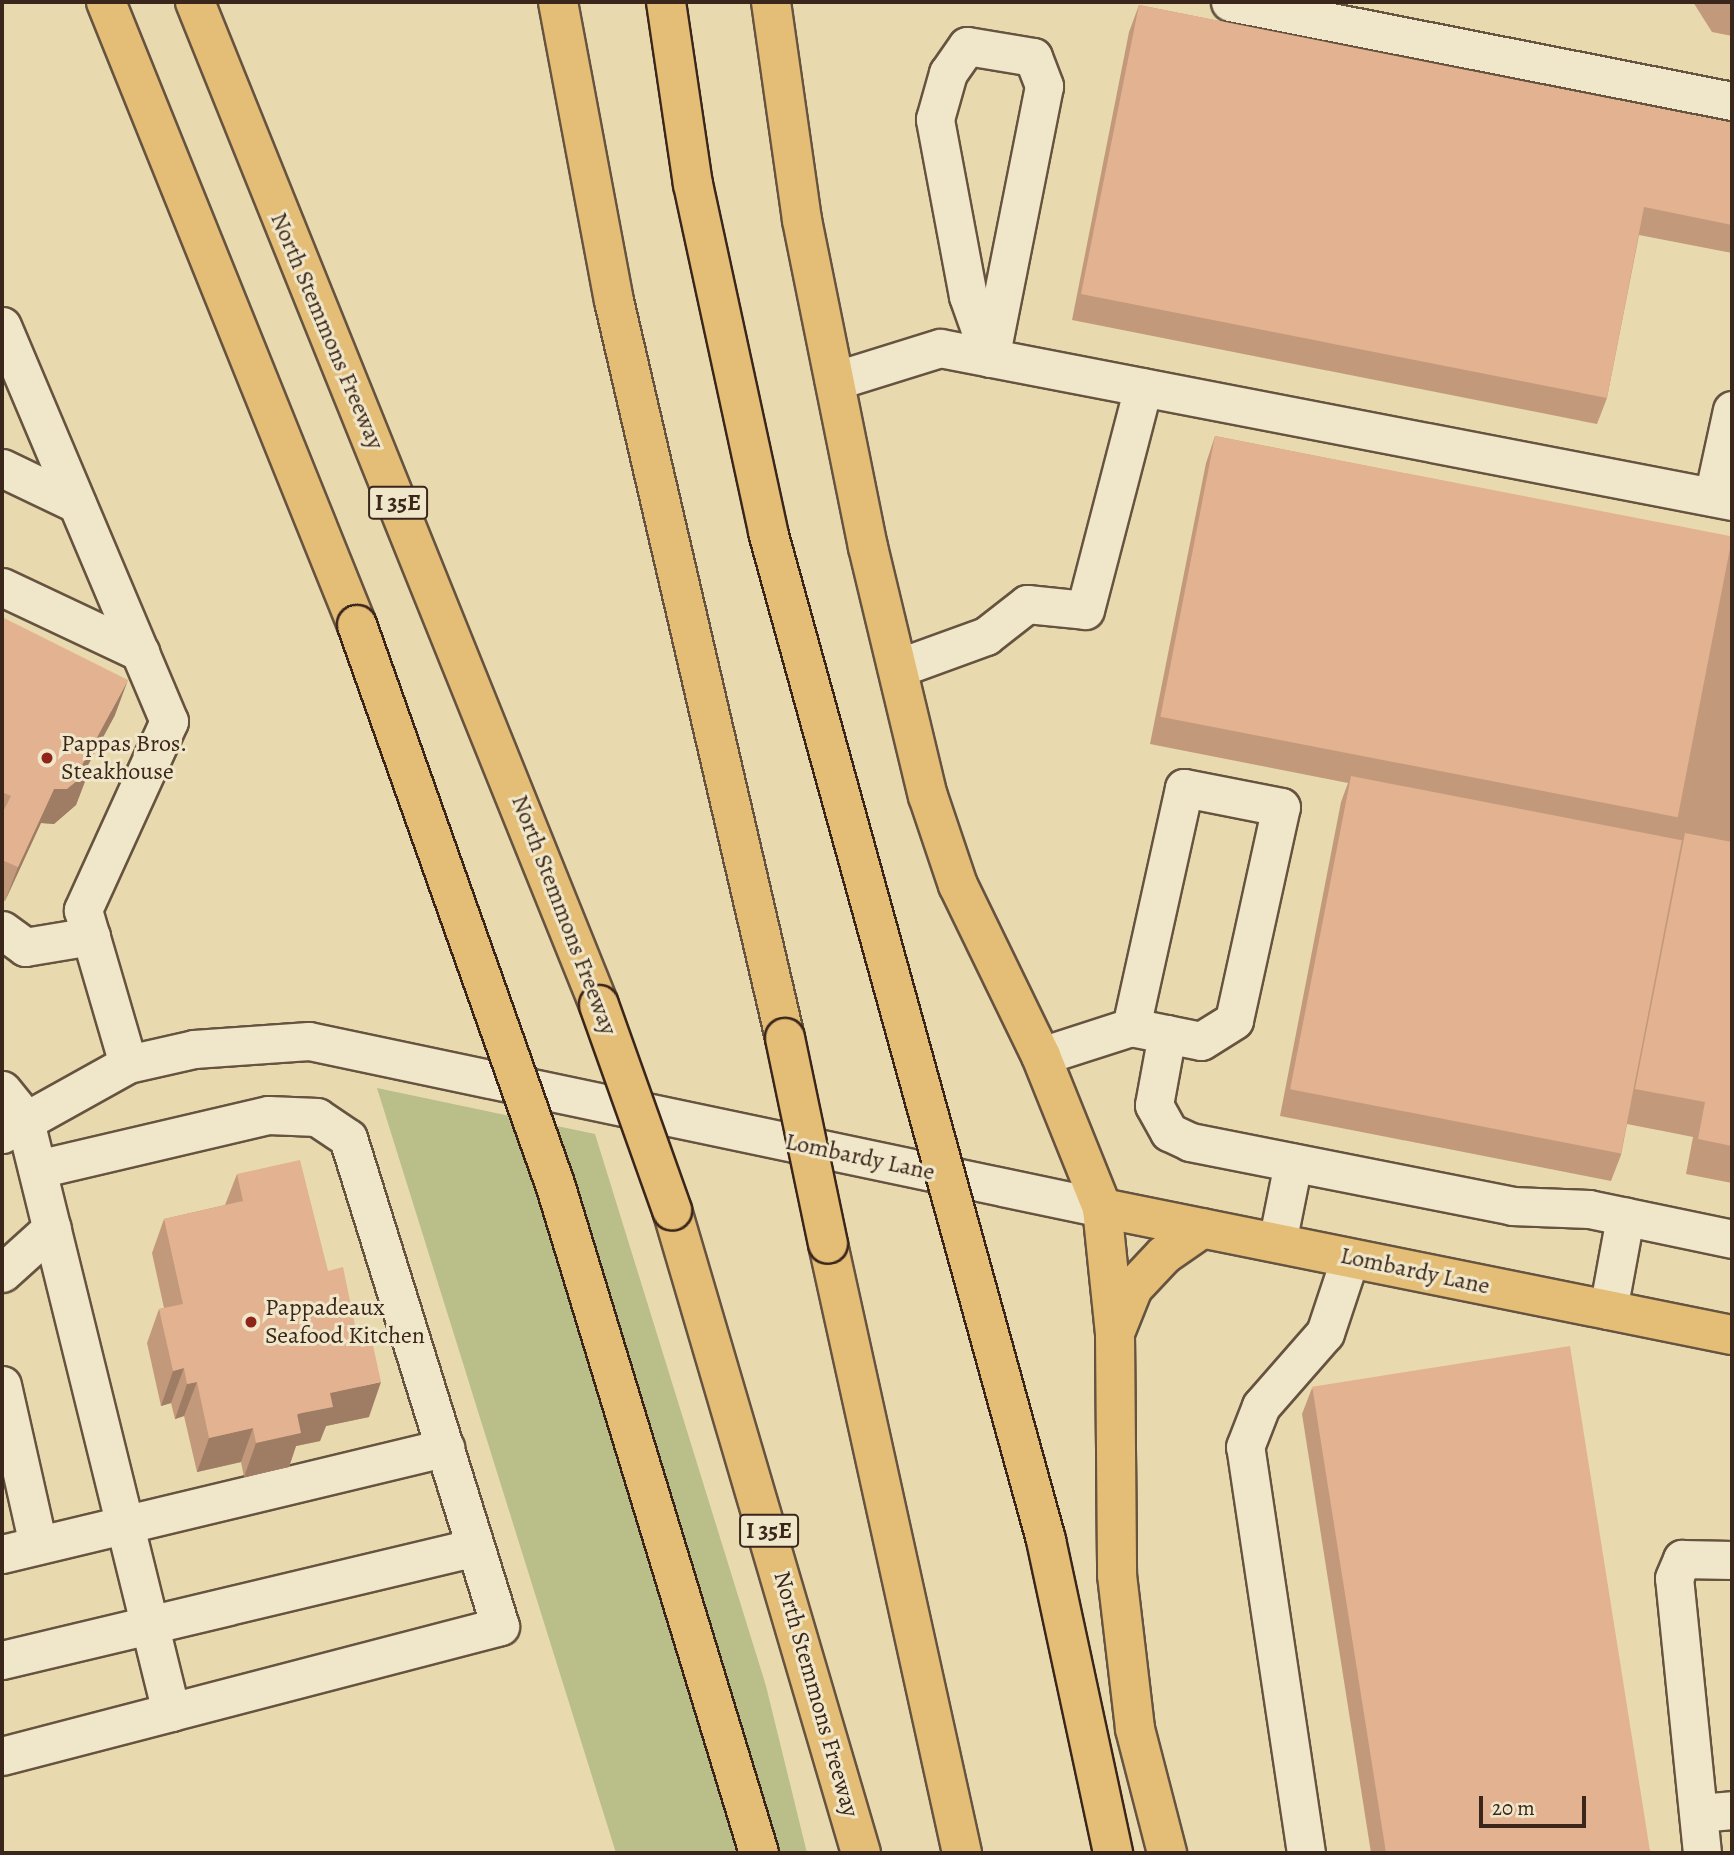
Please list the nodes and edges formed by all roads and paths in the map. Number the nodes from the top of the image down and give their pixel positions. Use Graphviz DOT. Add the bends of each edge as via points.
graph roads {
  1 [pos="106,2"];
  2 [pos="195,2"];
  3 [pos="558,2"];
  4 [pos="666,2"];
  5 [pos="771,2"];
  6 [pos="1230,2"];
  7 [pos="1732,100"];
  8 [pos="2,326"];
  9 [pos="990,358"];
  10 [pos="11,366"];
  11 [pos="834,381"];
  12 [pos="1143,387"];
  13 [pos="1732,410"];
  14 [pos="2,468"];
  15 [pos="1722,499"];
  16 [pos="77,504"];
  17 [pos="2,587"];
  18 [pos="140,652"];
  19 [pos="898,668"];
  20 [pos="2,930"];
  21 [pos="90,936"];
  22 [pos="1131,1027"];
  23 [pos="1167,1034"];
  24 [pos="1041,1056"];
  25 [pos="128,1064"];
  26 [pos="9,1114"];
  27 [pos="1293,1163"];
  28 [pos="37,1169"];
  29 [pos="1102,1208"];
  30 [pos="1625,1217"];
  31 [pos="52,1228"];
  32 [pos="1203,1228"];
  33 [pos="1732,1239"];
  34 [pos="1277,1243"];
  35 [pos="1350,1258"];
  36 [pos="2,1273"];
  37 [pos="1608,1310"];
  38 [pos="1115,1334"];
  39 [pos="1732,1335"];
  40 [pos="2,1385"];
  41 [pos="445,1448"];
  42 [pos="125,1525"];
  43 [pos="38,1545"];
  44 [pos="475,1547"];
  45 [pos="2,1554"];
  46 [pos="1732,1560"];
  47 [pos="149,1625"];
  48 [pos="2,1660"];
  49 [pos="171,1712"];
  50 [pos="2,1756"];
  51 [pos="1716,1812"];
  52 [pos="759,1853"];
  53 [pos="862,1853"];
  54 [pos="962,1853"];
  55 [pos="1114,1853"];
  56 [pos="1167,1853"];
  57 [pos="1306,1853"];
  58 [pos="1702,1853"];
  1 -- 52 [label="main road, bridge" via="357,625 555,1184"];
  2 -- 53 [label="main road, North Stemmons Freeway / I 35E, bridge" via="599,1005 672,1210"];
  3 -- 54 [label="main road, bridge" via="614,301 785,1038"];
  4 -- 55 [label="main road, bridge" via="693,184 768,532 1046,1540"];
  5 -- 11 [label="main road" via="802,220"];
  6 -- 7 [label="street"];
  8 -- 10 [label="street"];
  9 -- 9 [label="street" via="968,296 935,119 948,73 967,46 1033,57 1044,86"];
  9 -- 11 [label="street" via="940,348"];
  9 -- 12 [label="street"];
  10 -- 16 [label="street"];
  11 -- 19 [label="main road"];
  12 -- 15 [label="street"];
  12 -- 19 [label="street" via="1086,610 1027,604 986,636"];
  13 -- 15 [label="street"];
  14 -- 16 [label="street"];
  16 -- 18 [label="street"];
  17 -- 18 [label="street"];
  18 -- 21 [label="street" via="169,721 83,910"];
  19 -- 24 [label="main road" via="928,796 958,885"];
  20 -- 21 [label="street" via="25,947"];
  21 -- 25 [label="street"];
  22 -- 23 [label="street"];
  22 -- 23 [label="street" via="1184,788 1281,807 1234,1020 1201,1041"];
  22 -- 24 [label="street"];
  23 -- 27 [label="street" via="1154,1105 1169,1132"];
  24 -- 29 [label="main road"];
  25 -- 26 [label="street, Lombardy Lane"];
  25 -- 29 [label="street, Lombardy Lane" via="194,1049 309,1041"];
  26 -- 28 [label="street"];
  27 -- 30 [label="street" via="1512,1206"];
  27 -- 34 [label="street"];
  28 -- 31 [label="street"];
  28 -- 41 [label="street" via="268,1115 317,1117 348,1138"];
  29 -- 32 [label="main road, Lombardy Lane"];
  29 -- 38 [label="main road"];
  30 -- 33 [label="street"];
  30 -- 37 [label="street"];
  31 -- 36 [label="street"];
  31 -- 42 [label="street"];
  32 -- 34 [label="main road, Lombardy Lane"];
  32 -- 38 [label="main road" via="1133,1288"];
  34 -- 35 [label="main road, Lombardy Lane"];
  35 -- 37 [label="main road, Lombardy Lane"];
  35 -- 57 [label="street" via="1325,1333 1261,1406 1245,1447"];
  37 -- 39 [label="main road, Lombardy Lane"];
  38 -- 56 [label="main road" via="1117,1575 1135,1729"];
  40 -- 43 [label="street"];
  41 -- 42 [label="street"];
  41 -- 44 [label="street"];
  42 -- 43 [label="street"];
  42 -- 47 [label="street"];
  43 -- 45 [label="street"];
  44 -- 47 [label="street"];
  44 -- 49 [label="street" via="500,1626"];
  46 -- 51 [label="street" via="1682,1559 1674,1578"];
  47 -- 48 [label="street"];
  47 -- 49 [label="street"];
  49 -- 50 [label="street"];
  51 -- 58 [label="street"];
}
